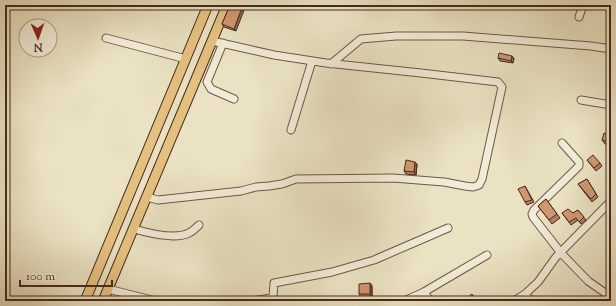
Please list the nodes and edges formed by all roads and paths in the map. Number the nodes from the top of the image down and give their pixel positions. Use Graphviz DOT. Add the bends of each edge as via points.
graph roads {
  1 [pos="208,5"];
  2 [pos="227,5"];
  3 [pos="583,5"];
  4 [pos="579,17"];
  5 [pos="106,38"];
  6 [pos="212,41"];
  7 [pos="223,44"];
  8 [pos="611,49"];
  9 [pos="186,59"];
  10 [pos="312,61"];
  11 [pos="332,64"];
  12 [pos="234,99"];
  13 [pos="581,100"];
  14 [pos="611,105"];
  15 [pos="291,130"];
  16 [pos="562,143"];
  17 [pos="147,196"];
  18 [pos="611,201"];
  19 [pos="199,225"];
  20 [pos="448,228"];
  21 [pos="134,229"];
  22 [pos="561,253"];
  23 [pos="487,255"];
  24 [pos="108,289"];
  25 [pos="424,292"];
  26 [pos="525,294"];
  27 [pos="611,297"];
  28 [pos="85,301"];
  29 [pos="103,301"];
  30 [pos="156,301"];
  31 [pos="250,301"];
  32 [pos="404,301"];
  33 [pos="430,301"];
  34 [pos="514,301"];
  35 [pos="531,301"];
  1 -- 9 [label="main road"];
  2 -- 6 [label="main road"];
  3 -- 4 [label="street"];
  5 -- 9 [label="street"];
  6 -- 7 [label="street"];
  6 -- 17 [label="main road"];
  7 -- 10 [label="street"];
  7 -- 12 [label="street" via="207,82 211,89"];
  8 -- 11 [label="street" via="463,36 396,36 361,38"];
  9 -- 28 [label="main road"];
  10 -- 11 [label="street"];
  10 -- 15 [label="street"];
  11 -- 17 [label="street" via="498,82 502,87 479,184 473,187 393,178 296,179 240,191 158,200"];
  13 -- 14 [label="street"];
  16 -- 22 [label="street" via="579,162 578,166 532,214"];
  17 -- 21 [label="main road"];
  18 -- 22 [label="street"];
  19 -- 21 [label="street" via="189,233 178,236"];
  20 -- 31 [label="street" via="374,260 332,272 274,283 273,297"];
  21 -- 24 [label="main road"];
  22 -- 26 [label="street"];
  22 -- 27 [label="street" via="588,281"];
  23 -- 25 [label="street"];
  24 -- 29 [label="main road"];
  24 -- 30 [label="street"];
  25 -- 32 [label="street"];
  25 -- 33 [label="street"];
  26 -- 34 [label="street"];
  26 -- 35 [label="street"];
}
